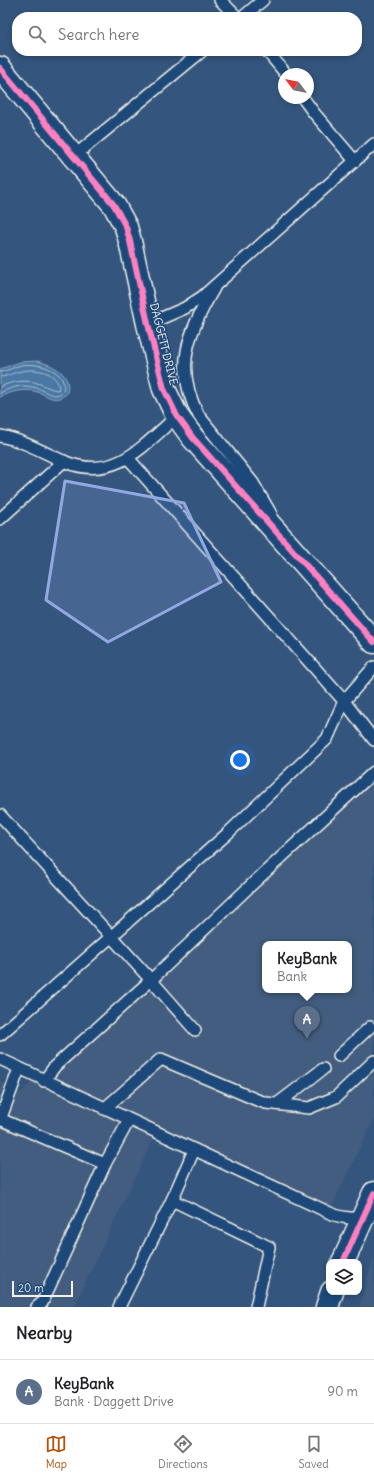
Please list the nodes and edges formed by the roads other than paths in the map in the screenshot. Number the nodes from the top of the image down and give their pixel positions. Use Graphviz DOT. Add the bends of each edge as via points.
graph roads {
  1 [pos="220,0"];
  2 [pos="263,0"];
  3 [pos="232,12"];
  4 [pos="249,12"];
  5 [pos="196,56"];
  6 [pos="271,56"];
  7 [pos="0,68"];
  8 [pos="281,68"];
  9 [pos="308,104"];
  10 [pos="374,144"];
  11 [pos="73,157"];
  12 [pos="355,161"];
  13 [pos="214,288"];
  14 [pos="148,324"];
  15 [pos="177,416"];
  16 [pos="0,436"];
  17 [pos="128,458"];
  18 [pos="64,461"];
  19 [pos="0,519"];
  20 [pos="314,573"];
  21 [pos="374,642"];
  22 [pos="374,666"];
  23 [pos="344,701"];
  24 [pos="374,740"];
  25 [pos="374,772"];
  26 [pos="0,815"];
  27 [pos="112,936"];
  28 [pos="151,980"];
  29 [pos="370,1028"];
  30 [pos="195,1030"];
  31 [pos="0,1035"];
  32 [pos="339,1056"];
  33 [pos="0,1060"];
  34 [pos="374,1061"];
  35 [pos="19,1069"];
  36 [pos="323,1069"];
  37 [pos="44,1081"];
  38 [pos="277,1104"];
  39 [pos="104,1108"];
  40 [pos="0,1120"];
  41 [pos="129,1120"];
  42 [pos="194,1150"];
  43 [pos="105,1164"];
  44 [pos="374,1193"];
  45 [pos="172,1200"];
  46 [pos="368,1218"];
  47 [pos="345,1259"];
  48 [pos="331,1295"];
  49 [pos="37,1307"];
  50 [pos="119,1307"];
  51 [pos="256,1307"];
  52 [pos="327,1307"];
  1 -- 3 [label="lane"];
  2 -- 4 [label="lane"];
  5 -- 11 [label="lane"];
  6 -- 8 [label="lane"];
  7 -- 11 [label="street, DAGGETT DRIVE"];
  9 -- 12 [label="lane"];
  10 -- 12 [label="lane"];
  11 -- 14 [label="street, DAGGETT DRIVE" via="114,205 126,227 134,253"];
  12 -- 13 [label="lane"];
  13 -- 14 [label="lane" via="189,306"];
  13 -- 20 [label="lane" via="199,314 187,351 186,379 193,404 199,416 253,483 278,524"];
  14 -- 15 [label="street, DAGGETT DRIVE" via="164,389"];
  15 -- 17 [label="lane"];
  15 -- 20 [label="street, DAGGETT DRIVE" via="193,438"];
  16 -- 18 [label="lane"];
  17 -- 18 [label="lane" via="115,464 91,468 78,467"];
  17 -- 23 [label="lane"];
  18 -- 19 [label="lane"];
  20 -- 21 [label="street, DAGGETT DRIVE"];
  22 -- 23 [label="lane"];
  23 -- 24 [label="lane"];
  23 -- 27 [label="lane" via="327,739 227,834"];
  25 -- 28 [label="lane"];
  26 -- 27 [label="lane"];
  27 -- 28 [label="lane"];
  27 -- 31 [label="lane"];
  28 -- 30 [label="lane"];
  28 -- 37 [label="lane" via="55,1066"];
  29 -- 32 [label="lane"];
  33 -- 35 [label="lane"];
  34 -- 38 [label="lane" via="336,1097 309,1108"];
  35 -- 37 [label="lane"];
  35 -- 40 [label="lane"];
  36 -- 38 [label="lane"];
  37 -- 39 [label="lane"];
  38 -- 39 [label="lane" via="257,1100 161,1059"];
  39 -- 41 [label="lane"];
  40 -- 43 [label="lane"];
  41 -- 42 [label="lane"];
  41 -- 43 [label="lane"];
  42 -- 45 [label="lane"];
  42 -- 46 [label="lane" via="330,1214"];
  43 -- 49 [label="lane" via="42,1303"];
  44 -- 46 [label="street"];
  45 -- 50 [label="lane"];
  45 -- 51 [label="lane" via="268,1247"];
  46 -- 47 [label="street"];
  48 -- 52 [label="street"];
}
